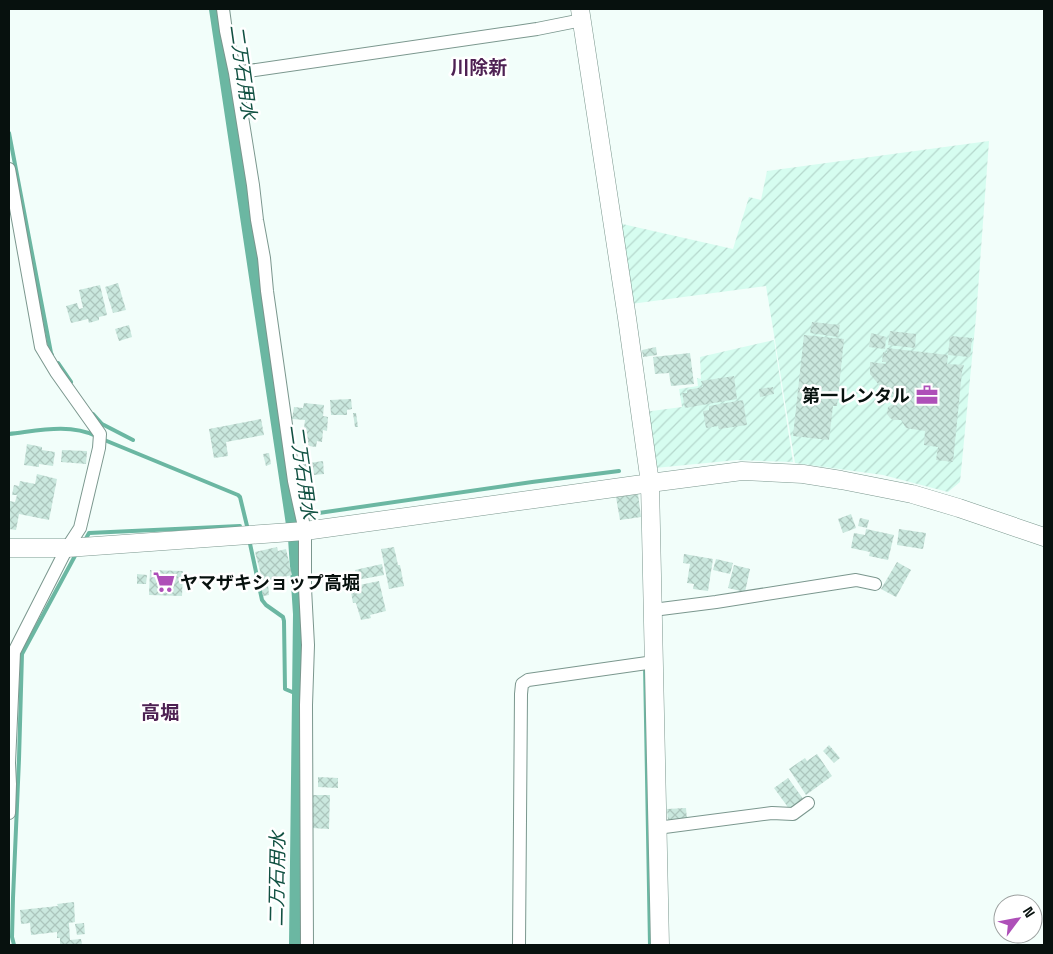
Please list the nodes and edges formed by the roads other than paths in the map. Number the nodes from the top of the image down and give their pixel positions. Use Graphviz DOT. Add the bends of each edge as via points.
graph roads {
  1 [pos="223,9"];
  2 [pos="581,14"];
  3 [pos="235,73"];
  4 [pos="9,169"];
  5 [pos="650,483"];
  6 [pos="305,531"];
  7 [pos="1044,537"];
  8 [pos="9,548"];
  9 [pos="67,548"];
  10 [pos="875,584"];
  11 [pos="653,610"];
  12 [pos="654,662"];
  13 [pos="9,763"];
  14 [pos="808,803"];
  15 [pos="9,813"];
  16 [pos="657,828"];
  17 [pos="307,945"];
  18 [pos="519,945"];
  19 [pos="660,945"];
  1 -- 3 [label="street"];
  2 -- 3 [label="street" via="537,29"];
  2 -- 5 [label="street"];
  3 -- 6 [label="street" via="294,481"];
  4 -- 9 [label="street" via="41,347 100,434 80,528"];
  5 -- 6 [label="street"];
  5 -- 7 [label="street" via="742,471 813,476 912,494"];
  5 -- 11 [label="street"];
  6 -- 9 [label="street"];
  6 -- 17 [label="street"];
  8 -- 9 [label="street"];
  9 -- 13 [label="street" via="14,652"];
  10 -- 11 [label="street" via="856,580"];
  11 -- 12 [label="street"];
  12 -- 16 [label="street"];
  12 -- 18 [label="street" via="528,680 522,684"];
  13 -- 15 [label="street"];
  14 -- 16 [label="street" via="793,814 772,813"];
  16 -- 19 [label="street"];
}
